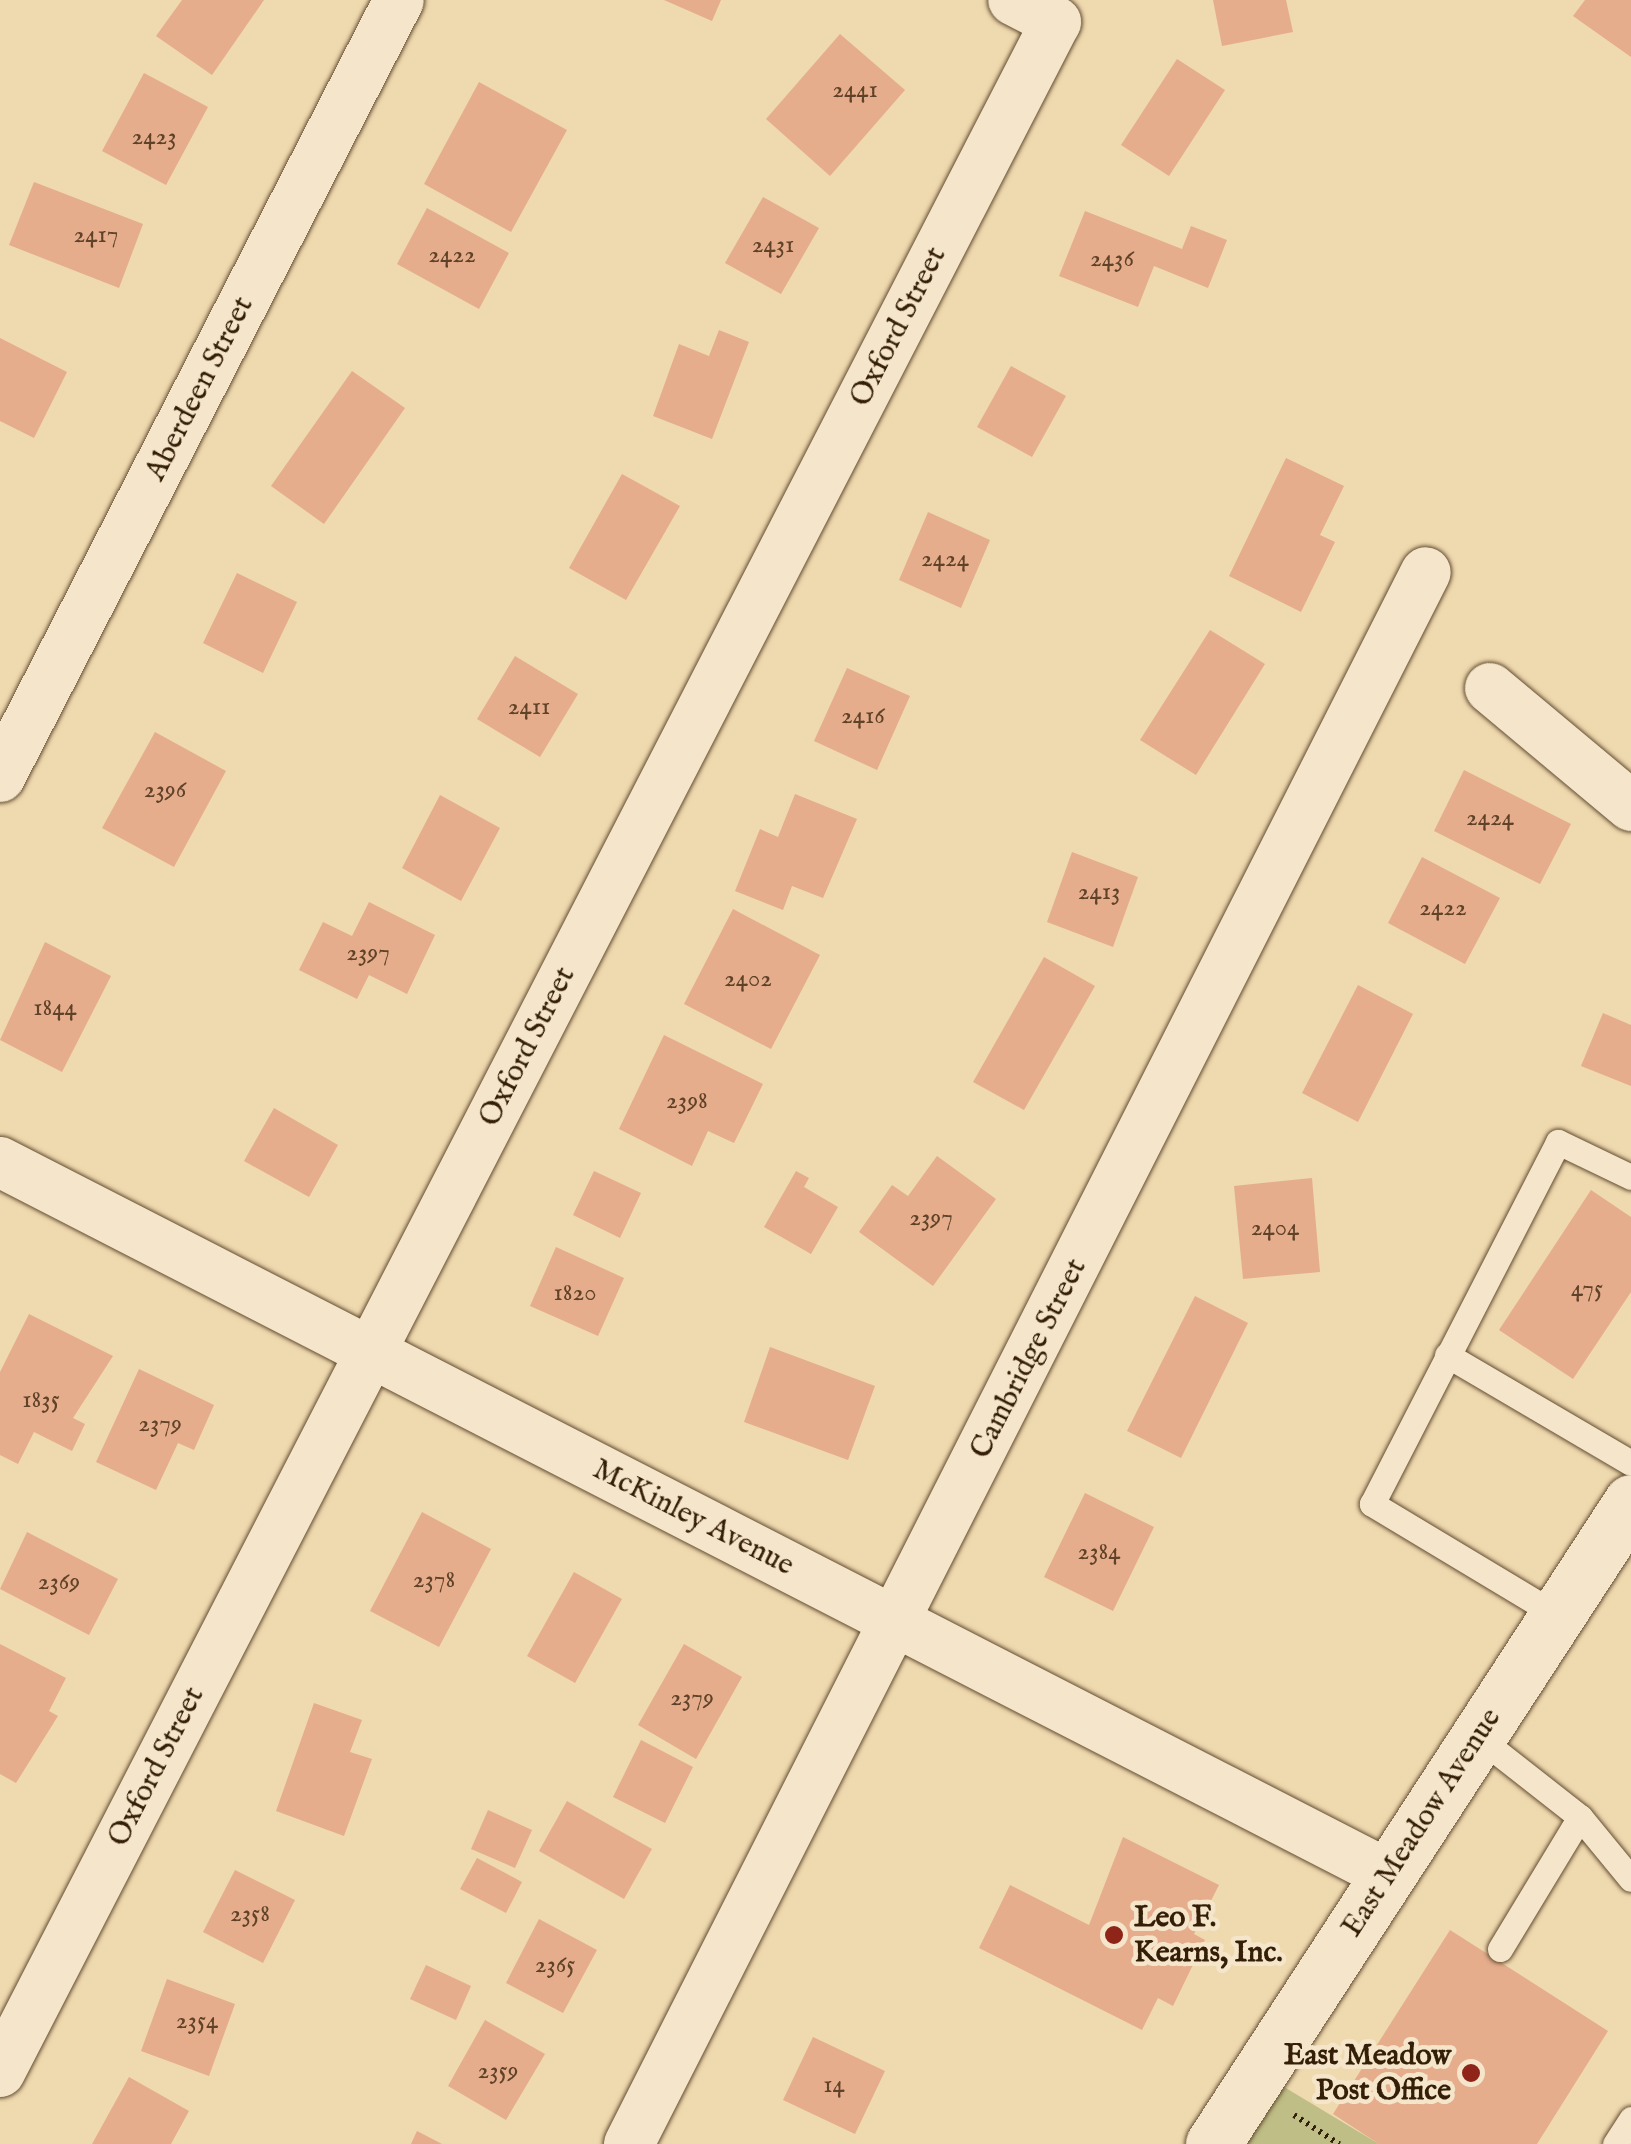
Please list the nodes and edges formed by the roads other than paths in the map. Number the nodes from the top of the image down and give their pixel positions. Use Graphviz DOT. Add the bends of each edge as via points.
graph roads {
  1 [pos="399,0"];
  2 [pos="1034,11"];
  3 [pos="1426,572"];
  4 [pos="1490,688"];
  5 [pos="0,777"];
  6 [pos="1631,806"];
  7 [pos="0,1162"];
  8 [pos="1631,1177"];
  9 [pos="370,1354"];
  10 [pos="1447,1355"];
  11 [pos="1631,1463"];
  12 [pos="1631,1502"];
  13 [pos="1557,1615"];
  14 [pos="897,1622"];
  15 [pos="1478,1737"];
  16 [pos="1580,1817"];
  17 [pos="1387,1874"];
  18 [pos="1631,1879"];
  19 [pos="1500,1949"];
  20 [pos="0,2072"];
  21 [pos="1631,2120"];
  22 [pos="630,2144"];
  23 [pos="1212,2144"];
  24 [pos="1616,2144"];
  1 -- 5 [label="street, Aberdeen Street"];
  2 -- 9 [label="street, Oxford Street"];
  3 -- 14 [label="street, Cambridge Street"];
  4 -- 6 [label="street"];
  7 -- 9 [label="street, McKinley Avenue"];
  8 -- 10 [label="lane" via="1558,1142"];
  9 -- 14 [label="street, McKinley Avenue"];
  9 -- 20 [label="street, Oxford Street"];
  10 -- 11 [label="lane"];
  10 -- 13 [label="lane" via="1372,1504"];
  12 -- 13 [label="street, East Meadow Avenue"];
  13 -- 15 [label="street, East Meadow Avenue"];
  14 -- 17 [label="street, McKinley Avenue"];
  14 -- 22 [label="street, Cambridge Street"];
  15 -- 16 [label="lane"];
  15 -- 17 [label="street, East Meadow Avenue"];
  16 -- 18 [label="lane"];
  16 -- 19 [label="lane"];
  17 -- 23 [label="street, East Meadow Avenue"];
  21 -- 24 [label="lane"];
}
